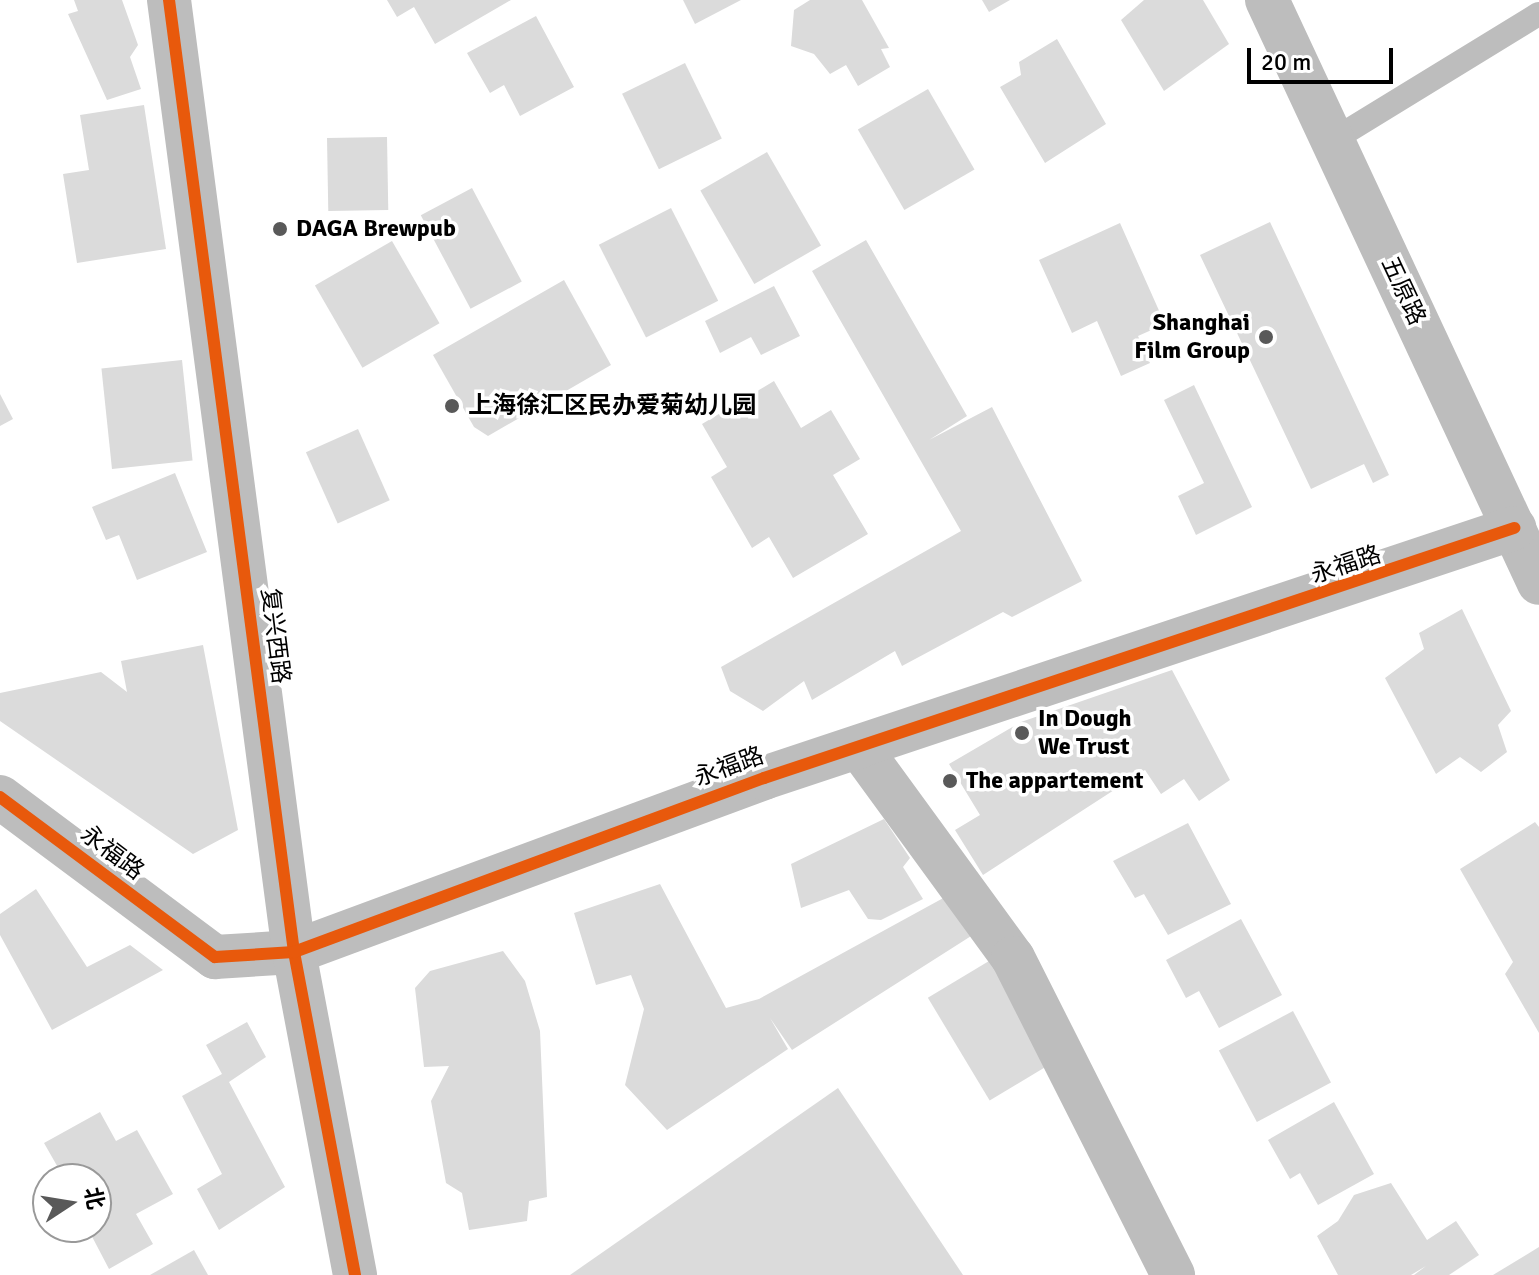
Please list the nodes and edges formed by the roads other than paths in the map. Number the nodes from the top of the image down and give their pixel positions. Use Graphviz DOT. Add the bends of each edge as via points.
graph roads {
  1 [pos="169,0"];
  2 [pos="1267,0"];
  3 [pos="1539,14"];
  4 [pos="1333,140"];
  5 [pos="1514,528"];
  6 [pos="1539,583"];
  7 [pos="859,747"];
  8 [pos="0,797"];
  9 [pos="294,952"];
  10 [pos="355,1275"];
  11 [pos="1173,1275"];
  1 -- 9 [label="street, 复兴西路"];
  2 -- 4 [label="street, 五原路"];
  3 -- 4 [label="lane"];
  4 -- 5 [label="street, 五原路"];
  5 -- 6 [label="street, 五原路"];
  5 -- 7 [label="street, 永福路"];
  7 -- 9 [label="street, 永福路"];
  7 -- 11 [label="street" via="1013,958"];
  8 -- 9 [label="street, 永福路" via="215,957"];
  9 -- 10 [label="street, 复兴西路"];
}
